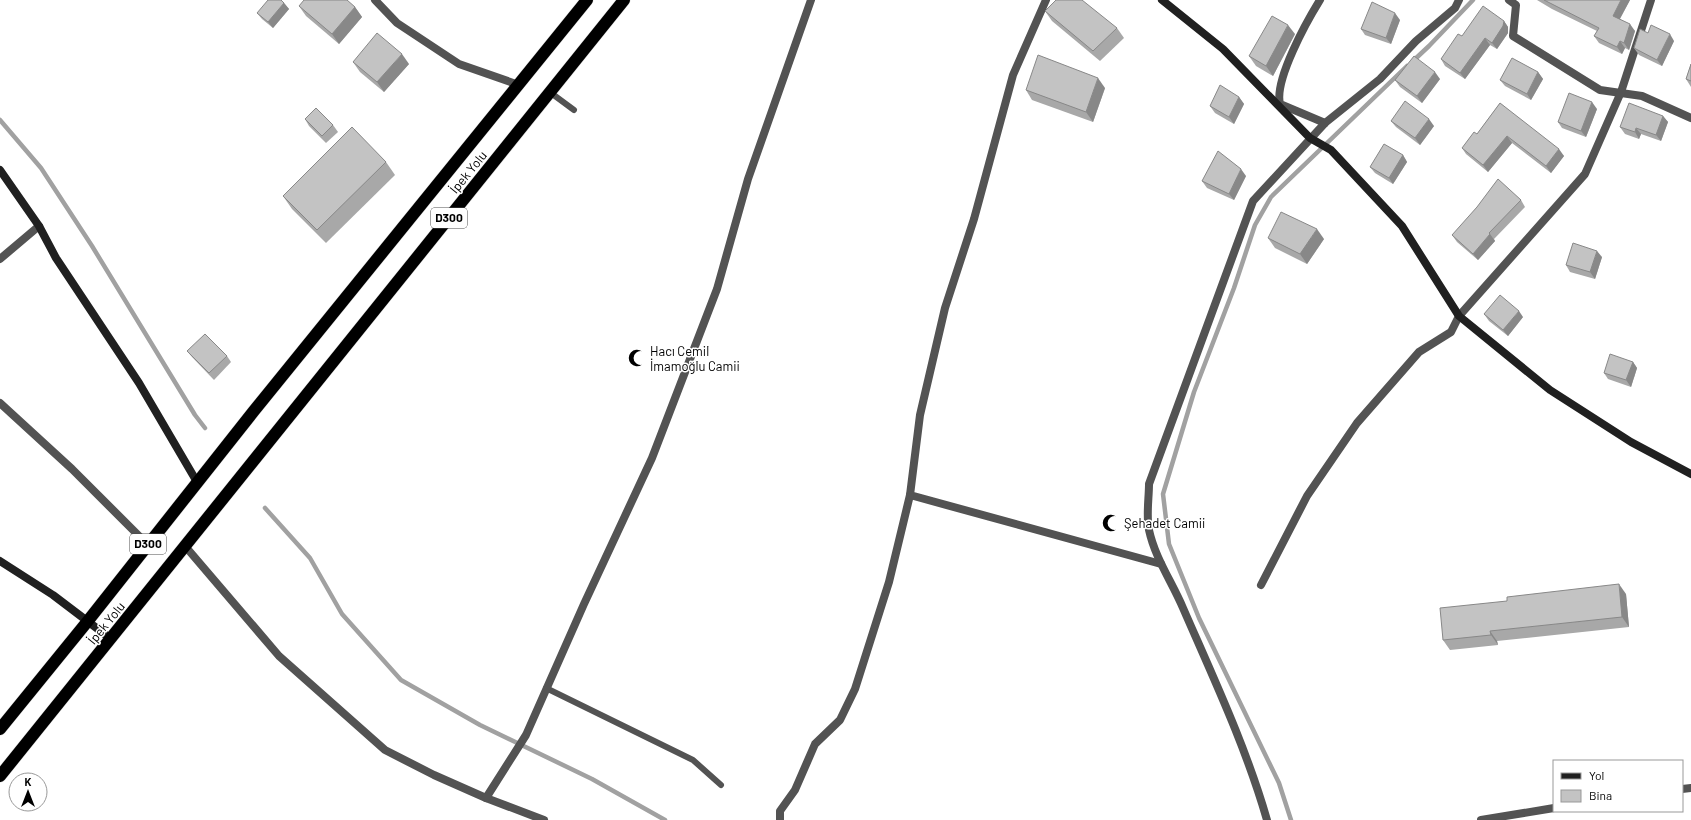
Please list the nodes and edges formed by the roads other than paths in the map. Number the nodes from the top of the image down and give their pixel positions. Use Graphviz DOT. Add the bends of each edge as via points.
graph roads {
  1 [pos="375,0"];
  2 [pos="587,0"];
  3 [pos="624,0"];
  4 [pos="811,0"];
  5 [pos="1046,0"];
  6 [pos="1162,0"];
  7 [pos="1320,0"];
  8 [pos="1460,0"];
  9 [pos="1508,0"];
  10 [pos="1651,0"];
  11 [pos="519,86"];
  12 [pos="1621,92"];
  13 [pos="551,93"];
  14 [pos="574,110"];
  15 [pos="1691,118"];
  16 [pos="1325,123"];
  17 [pos="1310,138"];
  18 [pos="0,170"];
  19 [pos="39,226"];
  20 [pos="0,259"];
  21 [pos="1459,316"];
  22 [pos="0,403"];
  23 [pos="1691,474"];
  24 [pos="197,482"];
  25 [pos="910,495"];
  26 [pos="147,544"];
  27 [pos="185,546"];
  28 [pos="0,561"];
  29 [pos="1161,564"];
  30 [pos="1261,585"];
  31 [pos="87,622"];
  32 [pos="111,639"];
  33 [pos="546,688"];
  34 [pos="0,729"];
  35 [pos="0,776"];
  36 [pos="721,785"];
  37 [pos="486,798"];
  38 [pos="1553,808"];
  39 [pos="544,820"];
  40 [pos="780,820"];
  41 [pos="1267,820"];
  42 [pos="1481,820"];
  1 -- 11 [label="street" via="397,23 459,64"];
  2 -- 11 [label="highway, İpek Yolu / D300"];
  3 -- 13 [label="highway, İpek Yolu / D300"];
  4 -- 33 [label="street" via="748,179 714,296 652,458"];
  5 -- 25 [label="street" via="1013,75 974,219 945,308 920,415"];
  6 -- 17 [label="street" via="1223,49"];
  7 -- 16 [label="street" via="1286,70 1278,99 1280,104"];
  8 -- 16 [label="street" via="1455,8 1416,41 1380,80"];
  9 -- 12 [label="street" via="1516,5 1513,36 1600,90"];
  10 -- 12 [label="street"];
  11 -- 24 [label="highway, İpek Yolu / D300"];
  12 -- 15 [label="street" via="1642,96"];
  12 -- 21 [label="street" via="1585,174"];
  13 -- 14 [label="lane"];
  13 -- 27 [label="highway, İpek Yolu / D300"];
  16 -- 17 [label="street"];
  17 -- 21 [label="street" via="1331,150 1402,226"];
  17 -- 29 [label="street" via="1253,201 1149,484 1149,529"];
  18 -- 19 [label="street"];
  19 -- 20 [label="street"];
  19 -- 24 [label="street" via="56,258 139,383"];
  21 -- 23 [label="street" via="1550,390 1631,442"];
  21 -- 30 [label="street" via="1451,332 1419,352 1357,423 1307,496"];
  22 -- 26 [label="street" via="72,469"];
  24 -- 26 [label="highway, İpek Yolu / D300"];
  25 -- 29 [label="street"];
  25 -- 40 [label="street" via="889,582 855,689 840,720 815,744 795,790 780,811"];
  26 -- 31 [label="highway, İpek Yolu / D300"];
  27 -- 32 [label="highway, İpek Yolu / D300"];
  27 -- 37 [label="street" via="279,656 385,750"];
  28 -- 31 [label="street" via="53,594"];
  29 -- 41 [label="street" via="1216,685 1258,788"];
  31 -- 32 [label="street"];
  31 -- 34 [label="highway, İpek Yolu / D300"];
  32 -- 35 [label="highway, İpek Yolu / D300"];
  33 -- 36 [label="lane" via="693,760"];
  33 -- 37 [label="street" via="526,735"];
  37 -- 39 [label="street"];
  38 -- 42 [label="street"];
}
